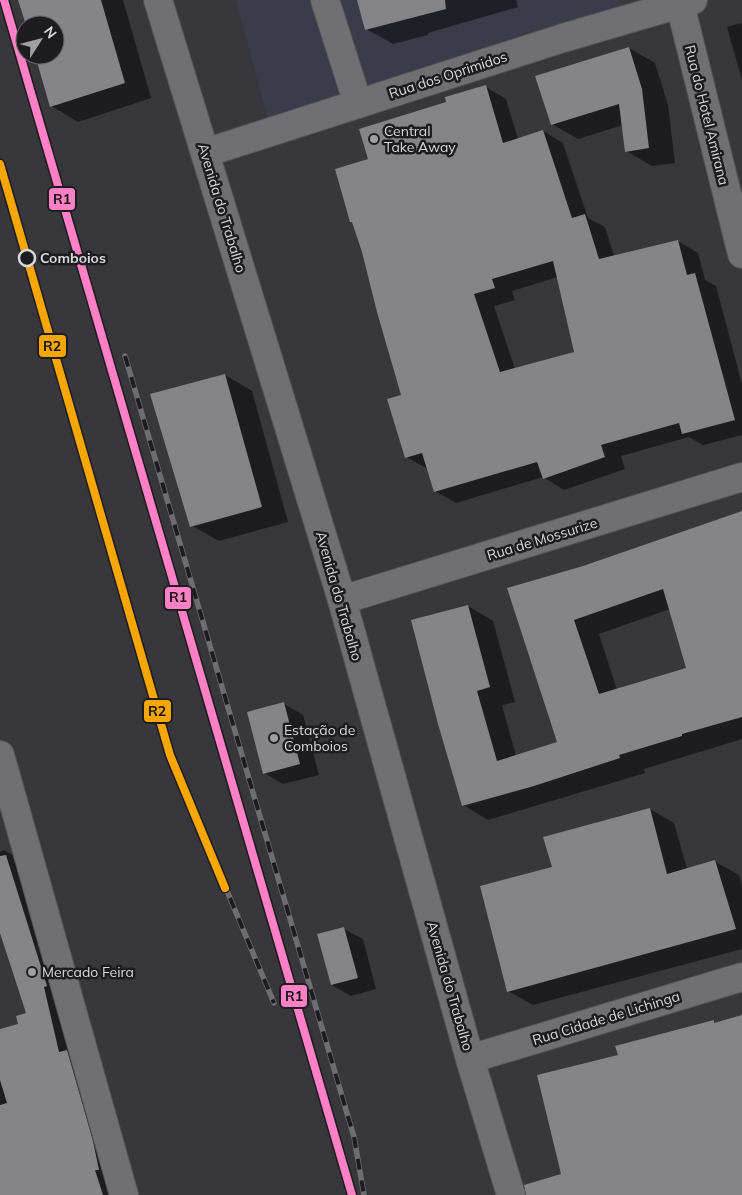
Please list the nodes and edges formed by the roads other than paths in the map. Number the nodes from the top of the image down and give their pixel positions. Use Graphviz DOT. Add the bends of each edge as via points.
graph roads {
  1 [pos="158,0"];
  2 [pos="325,0"];
  3 [pos="686,2"];
  4 [pos="358,104"];
  5 [pos="205,153"];
  6 [pos="742,254"];
  7 [pos="742,477"];
  8 [pos="342,600"];
  9 [pos="0,755"];
  10 [pos="742,977"];
  11 [pos="470,1059"];
  12 [pos="124,1195"];
  13 [pos="511,1195"];
  1 -- 5 [label="street, Avenida do Trabalho"];
  2 -- 4 [label="street"];
  3 -- 4 [label="street, Rua dos Oprimidos"];
  3 -- 6 [label="street, Rua do Hotel Amirana"];
  4 -- 5 [label="street, Rua dos Oprimidos"];
  5 -- 8 [label="street, Avenida do Trabalho"];
  7 -- 8 [label="street, Rua de Mossurize"];
  8 -- 11 [label="street, Avenida do Trabalho"];
  9 -- 12 [label="street"];
  10 -- 11 [label="street, Rua Cidade de Lichinga"];
  11 -- 13 [label="street, Avenida do Trabalho"];
}
